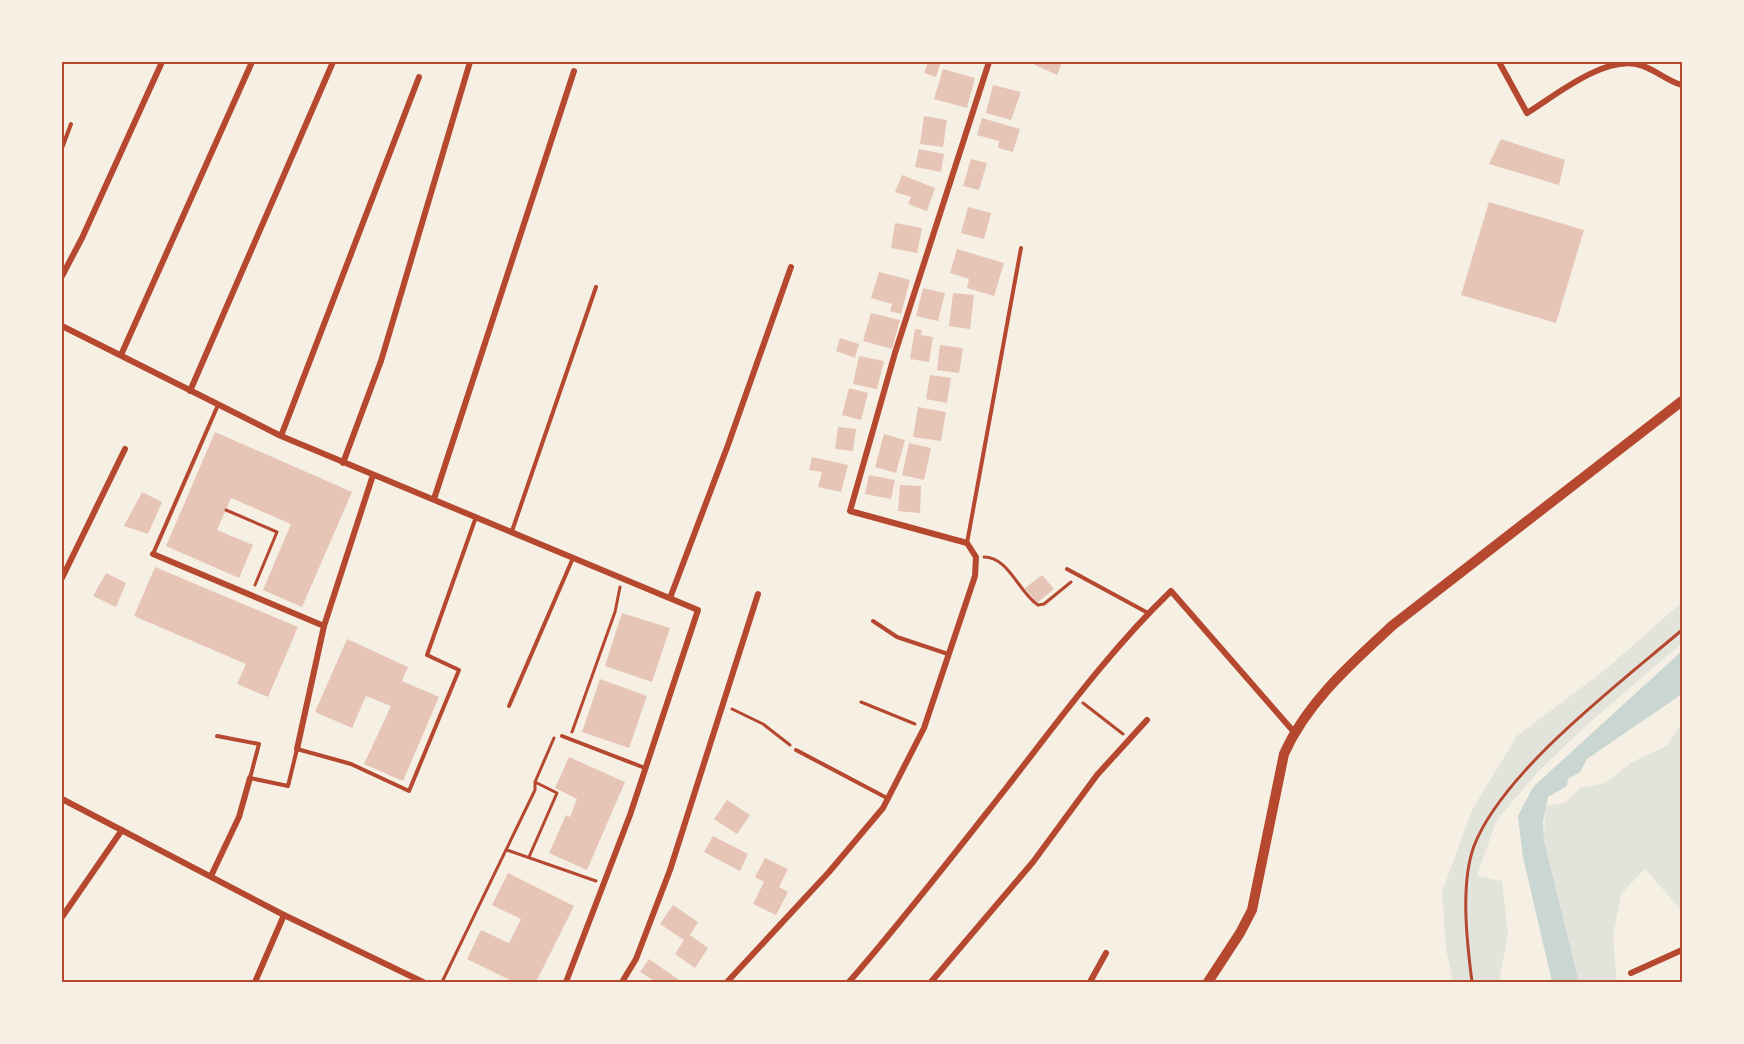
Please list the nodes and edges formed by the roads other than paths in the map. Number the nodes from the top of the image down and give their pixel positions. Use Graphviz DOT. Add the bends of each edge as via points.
graph roads {
  1 [pos="162,62"];
  2 [pos="252,62"];
  3 [pos="333,62"];
  4 [pos="470,62"];
  5 [pos="989,62"];
  6 [pos="1499,62"];
  7 [pos="1638,63"];
  8 [pos="574,71"];
  9 [pos="419,77"];
  10 [pos="1683,85"];
  11 [pos="71,124"];
  12 [pos="62,148"];
  13 [pos="1021,248"];
  14 [pos="791,267"];
  15 [pos="62,276"];
  16 [pos="596,287"];
  17 [pos="62,326"];
  18 [pos="121,355"];
  19 [pos="190,391"];
  20 [pos="1683,401"];
  21 [pos="218,405"];
  22 [pos="282,436"];
  23 [pos="125,449"];
  24 [pos="343,463"];
  25 [pos="373,476"];
  26 [pos="434,499"];
  27 [pos="476,517"];
  28 [pos="512,531"];
  29 [pos="967,543"];
  30 [pos="153,554"];
  31 [pos="574,557"];
  32 [pos="1067,568"];
  33 [pos="62,578"];
  34 [pos="758,594"];
  35 [pos="670,598"];
  36 [pos="1148,613"];
  37 [pos="873,621"];
  38 [pos="324,626"];
  39 [pos="949,654"];
  40 [pos="509,706"];
  41 [pos="1147,720"];
  42 [pos="1294,732"];
  43 [pos="217,736"];
  44 [pos="562,736"];
  45 [pos="297,749"];
  46 [pos="796,750"];
  47 [pos="646,768"];
  48 [pos="250,778"];
  49 [pos="887,798"];
  50 [pos="62,799"];
  51 [pos="122,830"];
  52 [pos="211,876"];
  53 [pos="284,915"];
  54 [pos="62,917"];
  55 [pos="1683,950"];
  56 [pos="1106,953"];
  57 [pos="1631,973"];
  58 [pos="255,982"];
  59 [pos="423,982"];
  60 [pos="566,982"];
  61 [pos="622,982"];
  62 [pos="728,982"];
  63 [pos="849,982"];
  64 [pos="931,982"];
  65 [pos="1090,982"];
  66 [pos="1208,982"];
  1 -- 15 [label="street"];
  2 -- 18 [label="street"];
  3 -- 19 [label="street"];
  4 -- 24 [label="street" via="381,362"];
  5 -- 29 [label="street" via="850,511"];
  6 -- 7 [label="street" via="1527,113 1583,78 1624,63"];
  7 -- 10 [label="street"];
  8 -- 26 [label="street"];
  9 -- 22 [label="street"];
  11 -- 12 [label="lane"];
  13 -- 29 [label="lane"];
  14 -- 35 [label="street"];
  16 -- 28 [label="lane"];
  17 -- 18 [label="street"];
  18 -- 19 [label="street"];
  19 -- 21 [label="street"];
  20 -- 42 [label="street" via="1393,625 1350,664"];
  21 -- 22 [label="street"];
  21 -- 30 [label="lane"];
  22 -- 24 [label="street"];
  23 -- 33 [label="street"];
  24 -- 25 [label="street"];
  25 -- 26 [label="street"];
  25 -- 38 [label="street"];
  26 -- 27 [label="street"];
  27 -- 28 [label="street"];
  27 -- 45 [label="lane" via="427,655 459,670 409,791 351,764"];
  28 -- 31 [label="street"];
  29 -- 39 [label="street" via="976,557 975,576"];
  30 -- 38 [label="street"];
  31 -- 35 [label="street"];
  31 -- 40 [label="lane"];
  32 -- 36 [label="lane"];
  34 -- 61 [label="street" via="670,870 636,959"];
  35 -- 47 [label="street" via="698,610"];
  36 -- 42 [label="street" via="1171,591"];
  36 -- 63 [label="street" via="918,902"];
  37 -- 39 [label="lane" via="897,637"];
  38 -- 45 [label="street"];
  39 -- 49 [label="street" via="924,728"];
  41 -- 64 [label="street" via="1097,775 1003,899"];
  42 -- 66 [label="street" via="1284,753 1252,910"];
  43 -- 48 [label="lane" via="259,744"];
  44 -- 47 [label="lane"];
  45 -- 48 [label="lane" via="288,786"];
  46 -- 49 [label="lane"];
  47 -- 60 [label="street"];
  48 -- 52 [label="street" via="239,817"];
  49 -- 62 [label="street" via="830,872"];
  50 -- 51 [label="street"];
  51 -- 52 [label="street"];
  51 -- 54 [label="street"];
  52 -- 53 [label="street"];
  53 -- 58 [label="street"];
  53 -- 59 [label="street"];
  55 -- 57 [label="street"];
  56 -- 65 [label="street"];
}
